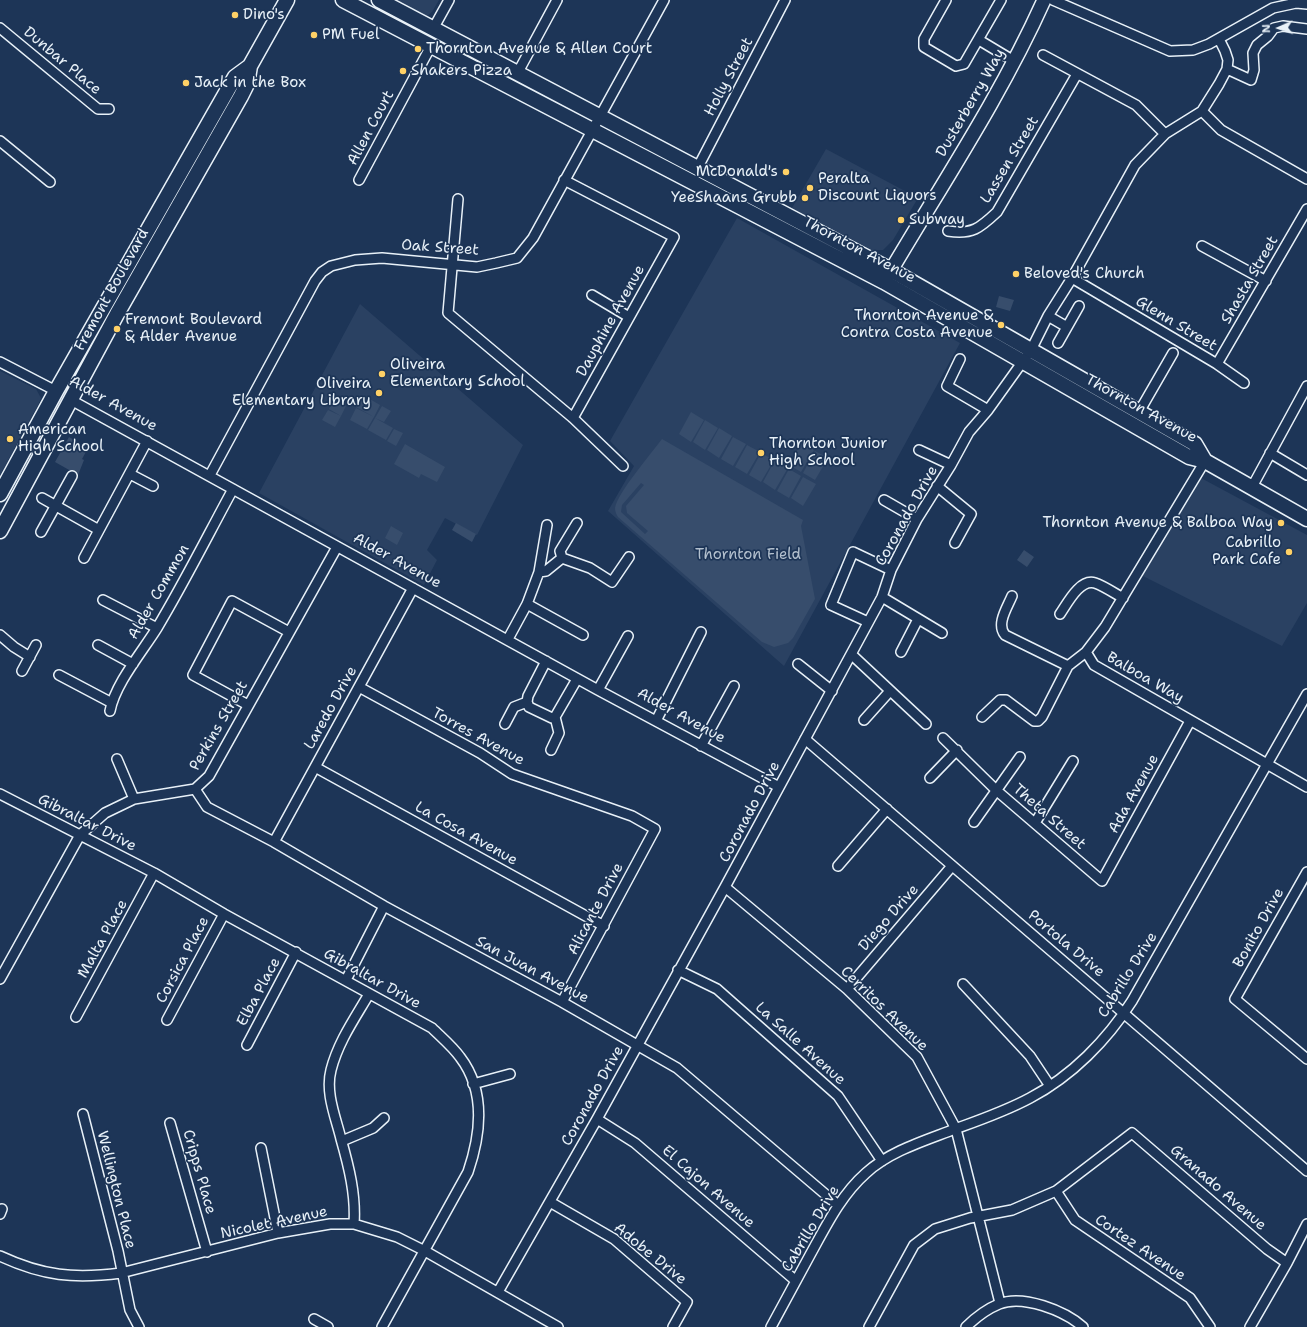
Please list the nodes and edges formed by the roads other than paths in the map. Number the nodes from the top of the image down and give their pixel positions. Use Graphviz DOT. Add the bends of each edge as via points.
graph roads {
  1 [pos="287,0"];
  2 [pos="343,0"];
  3 [pos="379,0"];
  4 [pos="449,0"];
  5 [pos="557,0"];
  6 [pos="664,0"];
  7 [pos="785,0"];
  8 [pos="946,0"];
  9 [pos="1001,0"];
  10 [pos="1044,0"];
  11 [pos="1053,0"];
  12 [pos="1307,4"];
  13 [pos="0,28"];
  14 [pos="1307,28"];
  15 [pos="433,29"];
  16 [pos="1219,39"];
  17 [pos="978,40"];
  18 [pos="431,46"];
  19 [pos="1043,55"];
  20 [pos="1014,60"];
  21 [pos="250,66"];
  22 [pos="1227,69"];
  23 [pos="517,74"];
  24 [pos="1077,74"];
  25 [pos="109,109"];
  26 [pos="1202,111"];
  27 [pos="600,118"];
  28 [pos="592,129"];
  29 [pos="1164,134"];
  30 [pos="0,141"];
  31 [pos="698,167"];
  32 [pos="1307,179"];
  33 [pos="359,180"];
  34 [pos="564,180"];
  35 [pos="50,182"];
  36 [pos="458,199"];
  37 [pos="1307,209"];
  38 [pos="948,231"];
  39 [pos="1202,246"];
  40 [pos="452,265"];
  41 [pos="892,270"];
  42 [pos="1072,278"];
  43 [pos="1266,281"];
  44 [pos="884,282"];
  45 [pos="592,295"];
  46 [pos="1079,306"];
  47 [pos="1048,316"];
  48 [pos="629,317"];
  49 [pos="1067,327"];
  50 [pos="1058,343"];
  51 [pos="1173,353"];
  52 [pos="1027,356"];
  53 [pos="960,359"];
  54 [pos="0,362"];
  55 [pos="1217,364"];
  56 [pos="1244,382"];
  57 [pos="1307,386"];
  58 [pos="56,391"];
  59 [pos="71,400"];
  60 [pos="988,410"];
  61 [pos="1139,412"];
  62 [pos="573,418"];
  63 [pos="147,441"];
  64 [pos="919,450"];
  65 [pos="1270,453"];
  66 [pos="1205,461"];
  67 [pos="951,465"];
  68 [pos="624,466"];
  69 [pos="130,474"];
  70 [pos="1307,474"];
  71 [pos="210,475"];
  72 [pos="72,476"];
  73 [pos="153,486"];
  74 [pos="937,486"];
  75 [pos="1252,486"];
  76 [pos="233,489"];
  77 [pos="0,494"];
  78 [pos="42,498"];
  79 [pos="884,500"];
  80 [pos="55,506"];
  81 [pos="1307,519"];
  82 [pos="917,520"];
  83 [pos="577,523"];
  84 [pos="547,525"];
  85 [pos="99,530"];
  86 [pos="0,531"];
  87 [pos="41,532"];
  88 [pos="955,543"];
  89 [pos="337,547"];
  90 [pos="629,557"];
  91 [pos="84,558"];
  92 [pos="562,558"];
  93 [pos="891,570"];
  94 [pos="539,572"];
  95 [pos="413,588"];
  96 [pos="1012,596"];
  97 [pos="882,597"];
  98 [pos="1123,598"];
  99 [pos="103,600"];
  100 [pos="527,604"];
  101 [pos="1060,614"];
  102 [pos="918,619"];
  103 [pos="868,622"];
  104 [pos="157,628"];
  105 [pos="289,632"];
  106 [pos="701,632"];
  107 [pos="942,633"];
  108 [pos="0,635"];
  109 [pos="583,635"];
  110 [pos="628,636"];
  111 [pos="508,639"];
  112 [pos="36,644"];
  113 [pos="98,645"];
  114 [pos="901,652"];
  115 [pos="1086,652"];
  116 [pos="851,654"];
  117 [pos="30,657"];
  118 [pos="546,661"];
  119 [pos="133,664"];
  120 [pos="798,664"];
  121 [pos="1068,666"];
  122 [pos="22,671"];
  123 [pos="59,675"];
  124 [pos="578,679"];
  125 [pos="734,686"];
  126 [pos="359,687"];
  127 [pos="598,690"];
  128 [pos="832,691"];
  129 [pos="890,691"];
  130 [pos="1307,694"];
  131 [pos="527,702"];
  132 [pos="248,705"];
  133 [pos="555,717"];
  134 [pos="982,717"];
  135 [pos="864,720"];
  136 [pos="656,721"];
  137 [pos="1190,721"];
  138 [pos="505,724"];
  139 [pos="926,724"];
  140 [pos="943,738"];
  141 [pos="805,739"];
  142 [pos="701,746"];
  143 [pos="551,750"];
  144 [pos="957,750"];
  145 [pos="1020,757"];
  146 [pos="117,759"];
  147 [pos="1073,761"];
  148 [pos="1267,764"];
  149 [pos="315,767"];
  150 [pos="930,778"];
  151 [pos="779,787"];
  152 [pos="1307,787"];
  153 [pos="194,789"];
  154 [pos="996,790"];
  155 [pos="0,794"];
  156 [pos="134,799"];
  157 [pos="886,809"];
  158 [pos="974,822"];
  159 [pos="1035,823"];
  160 [pos="655,829"];
  161 [pos="80,835"];
  162 [pos="274,842"];
  163 [pos="838,866"];
  164 [pos="952,866"];
  165 [pos="1307,872"];
  166 [pos="154,873"];
  167 [pos="1102,881"];
  168 [pos="725,887"];
  169 [pos="384,906"];
  170 [pos="224,914"];
  171 [pos="604,926"];
  172 [pos="296,952"];
  173 [pos="678,970"];
  174 [pos="0,980"];
  175 [pos="346,980"];
  176 [pos="963,984"];
  177 [pos="847,989"];
  178 [pos="369,994"];
  179 [pos="562,1002"];
  180 [pos="1124,1012"];
  181 [pos="76,1017"];
  182 [pos="167,1020"];
  183 [pos="638,1044"];
  184 [pos="247,1045"];
  185 [pos="1307,1059"];
  186 [pos="510,1074"];
  187 [pos="473,1084"];
  188 [pos="1050,1086"];
  189 [pos="83,1114"];
  190 [pos="384,1118"];
  191 [pos="597,1120"];
  192 [pos="170,1123"];
  193 [pos="956,1129"];
  194 [pos="342,1140"];
  195 [pos="261,1148"];
  196 [pos="882,1161"];
  197 [pos="1307,1171"];
  198 [pos="1056,1191"];
  199 [pos="550,1202"];
  200 [pos="838,1205"];
  201 [pos="979,1217"];
  202 [pos="354,1224"];
  203 [pos="1307,1224"];
  204 [pos="278,1233"];
  205 [pos="425,1251"];
  206 [pos="207,1252"];
  207 [pos="0,1256"];
  208 [pos="1287,1263"];
  209 [pos="121,1273"];
  210 [pos="796,1281"];
  211 [pos="498,1292"];
  212 [pos="1000,1303"];
  213 [pos="314,1319"];
  214 [pos="139,1327"];
  215 [pos="328,1327"];
  216 [pos="382,1327"];
  217 [pos="558,1327"];
  218 [pos="673,1327"];
  219 [pos="771,1327"];
  220 [pos="868,1327"];
  221 [pos="966,1327"];
  222 [pos="1083,1327"];
  223 [pos="1210,1327"];
  224 [pos="1250,1327"];
  1 -- 21 [label="main road, Fremont Boulevard"];
  2 -- 18 [label="main road, Thornton Avenue"];
  3 -- 15 [label="main road, Thornton Avenue"];
  4 -- 15 [label="street"];
  5 -- 23 [label="street"];
  6 -- 27 [label="street, Oak Street"];
  7 -- 31 [label="street, Holly Street"];
  8 -- 17 [label="street" via="924,39 924,48 960,66 964,64"];
  9 -- 17 [label="street"];
  10 -- 20 [label="main road, Dusterberry Way"];
  11 -- 16 [label="street" via="1170,50 1193,50"];
  12 -- 16 [label="street" via="1296,3 1273,8"];
  13 -- 25 [label="street, Dunbar Place" via="98,109"];
  14 -- 22 [label="street" via="1274,28 1257,45 1251,80"];
  15 -- 23 [label="main road, Thornton Avenue"];
  16 -- 22 [label="street" via="1226,51"];
  17 -- 20 [label="street"];
  18 -- 28 [label="main road, Thornton Avenue"];
  18 -- 33 [label="street, Allen Court"];
  19 -- 24 [label="street"];
  20 -- 41 [label="main road, Dusterberry Way"];
  21 -- 58 [label="main road, Fremont Boulevard" via="235,77"];
  21 -- 59 [label="main road, Fremont Boulevard" via="242,96 117,314"];
  22 -- 26 [label="street"];
  23 -- 27 [label="main road, Thornton Avenue"];
  24 -- 29 [label="street" via="1136,105"];
  24 -- 38 [label="street, Lassen Street" via="997,212 980,228 961,233"];
  26 -- 29 [label="street, Coronado Drive"];
  26 -- 32 [label="street" via="1221,130"];
  27 -- 28 [label="street, Oak Street"];
  27 -- 31 [label="main road, Thornton Avenue"];
  28 -- 34 [label="street, Oak Street"];
  28 -- 44 [label="main road, Thornton Avenue"];
  29 -- 42 [label="street, Coronado Drive" via="1135,165"];
  30 -- 35 [label="street"];
  31 -- 41 [label="main road, Thornton Avenue"];
  34 -- 40 [label="street, Oak Street" via="534,238 517,258 477,267"];
  34 -- 48 [label="street, Dauphine Avenue" via="674,237"];
  36 -- 40 [label="street"];
  37 -- 43 [label="street, Shasta Street"];
  39 -- 43 [label="street"];
  40 -- 62 [label="street" via="448,312"];
  40 -- 71 [label="street, Oak Street" via="382,258 330,266 322,272 314,281"];
  41 -- 44 [label="main road, Dusterberry Way"];
  41 -- 52 [label="main road, Thornton Avenue"];
  42 -- 47 [label="street, Coronado Drive"];
  42 -- 55 [label="street, Glenn Street"];
  43 -- 55 [label="street, Shasta Street"];
  44 -- 52 [label="main road, Thornton Avenue"];
  45 -- 48 [label="street"];
  46 -- 49 [label="street"];
  47 -- 49 [label="street"];
  47 -- 52 [label="street, Coronado Drive"];
  48 -- 62 [label="street, Dauphine Avenue"];
  49 -- 50 [label="street"];
  51 -- 61 [label="street"];
  52 -- 60 [label="street, Coronado Drive"];
  52 -- 61 [label="main road, Thornton Avenue"];
  52 -- 66 [label="main road, Thornton Avenue" via="1189,457"];
  53 -- 60 [label="street" via="947,386"];
  54 -- 58 [label="street, Alder Avenue"];
  55 -- 56 [label="street, Glenn Street"];
  57 -- 65 [label="street"];
  58 -- 59 [label="main road, Alder Avenue"];
  58 -- 77 [label="main road, Fremont Boulevard"];
  59 -- 63 [label="street, Alder Avenue"];
  59 -- 86 [label="main road, Fremont Boulevard"];
  60 -- 67 [label="street, Coronado Drive" via="969,432"];
  61 -- 66 [label="main road, Thornton Avenue" via="1195,444"];
  62 -- 68 [label="street"];
  63 -- 69 [label="street"];
  63 -- 71 [label="street, Alder Avenue"];
  64 -- 67 [label="street"];
  65 -- 70 [label="street"];
  65 -- 75 [label="street"];
  66 -- 75 [label="main road, Thornton Avenue"];
  66 -- 98 [label="street, Balboa Way"];
  67 -- 74 [label="street, Coronado Drive"];
  69 -- 73 [label="street"];
  69 -- 85 [label="street"];
  71 -- 76 [label="street, Alder Avenue"];
  72 -- 80 [label="street"];
  74 -- 82 [label="street, Coronado Drive"];
  74 -- 88 [label="street" via="971,514"];
  75 -- 81 [label="main road, Thornton Avenue"];
  76 -- 89 [label="street, Alder Avenue"];
  76 -- 104 [label="street, Alder Common"];
  78 -- 80 [label="street"];
  79 -- 82 [label="street"];
  80 -- 85 [label="street"];
  80 -- 87 [label="street"];
  82 -- 93 [label="street, Coronado Drive"];
  83 -- 92 [label="street" via="560,551"];
  84 -- 94 [label="street"];
  85 -- 91 [label="street"];
  89 -- 95 [label="street, Alder Avenue"];
  89 -- 105 [label="street, Perkins Street"];
  90 -- 92 [label="street" via="612,582 590,568"];
  92 -- 94 [label="street" via="546,571"];
  93 -- 97 [label="street, Coronado Drive"];
  93 -- 103 [label="street" via="853,552 831,605"];
  94 -- 100 [label="street"];
  95 -- 111 [label="street, Alder Avenue"];
  95 -- 126 [label="street, Laredo Drive"];
  96 -- 121 [label="street" via="1000,625 1002,630"];
  97 -- 102 [label="street"];
  97 -- 103 [label="street, Coronado Drive"];
  98 -- 101 [label="street" via="1094,582 1087,583 1080,587"];
  98 -- 115 [label="street, Balboa Way"];
  99 -- 104 [label="street"];
  100 -- 109 [label="street"];
  100 -- 111 [label="street"];
  102 -- 107 [label="street"];
  102 -- 114 [label="street"];
  103 -- 116 [label="street, Coronado Drive"];
  104 -- 119 [label="street, Alder Common"];
  105 -- 132 [label="street, Perkins Street"];
  105 -- 132 [label="street" via="232,601 193,675"];
  106 -- 136 [label="street"];
  108 -- 117 [label="street"];
  110 -- 127 [label="street"];
  111 -- 118 [label="street, Alder Avenue"];
  112 -- 117 [label="street"];
  113 -- 119 [label="street"];
  115 -- 121 [label="street"];
  115 -- 137 [label="street, Balboa Way" via="1094,666"];
  116 -- 128 [label="street, Coronado Drive"];
  116 -- 129 [label="street"];
  117 -- 122 [label="street"];
  118 -- 124 [label="street, Alder Avenue"];
  118 -- 131 [label="street"];
  119 -- 123 [label="street, Alder Common" via="111,707"];
  120 -- 128 [label="street"];
  121 -- 134 [label="street" via="1038,721 1034,721 1006,700 1000,700"];
  124 -- 127 [label="street, Alder Avenue"];
  124 -- 133 [label="street"];
  125 -- 142 [label="street"];
  126 -- 149 [label="street, Laredo Drive"];
  126 -- 160 [label="street, Torres Avenue" via="480,753 512,774 632,816"];
  127 -- 136 [label="street, Alder Avenue"];
  128 -- 141 [label="street, Coronado Drive"];
  129 -- 135 [label="street"];
  129 -- 139 [label="street"];
  130 -- 148 [label="street, Cabrillo Drive"];
  131 -- 133 [label="street" via="529,707 552,718"];
  131 -- 138 [label="street" via="514,707"];
  132 -- 153 [label="street, Perkins Street" via="209,776"];
  133 -- 143 [label="street" via="559,733"];
  136 -- 142 [label="street, Alder Avenue"];
  137 -- 148 [label="street, Balboa Way"];
  137 -- 167 [label="street, Ada Avenue"];
  140 -- 144 [label="street, Theta Street"];
  141 -- 151 [label="street, Coronado Drive"];
  141 -- 157 [label="street, Portola Drive"];
  142 -- 151 [label="street, Alder Avenue"];
  144 -- 150 [label="street"];
  144 -- 154 [label="street, Theta Street"];
  145 -- 154 [label="street"];
  146 -- 156 [label="street"];
  147 -- 159 [label="street"];
  148 -- 152 [label="street, Balboa Way"];
  148 -- 180 [label="street, Cabrillo Drive"];
  149 -- 162 [label="street, Laredo Drive"];
  149 -- 171 [label="street, La Cosa Avenue"];
  151 -- 168 [label="street, Coronado Drive"];
  153 -- 156 [label="street, Perkins Street"];
  153 -- 162 [label="street, San Juan Avenue" via="207,807"];
  154 -- 158 [label="street"];
  154 -- 159 [label="street, Theta Street"];
  155 -- 161 [label="street, Gibraltar Drive"];
  156 -- 161 [label="street, Perkins Street" via="104,813"];
  157 -- 163 [label="street"];
  157 -- 164 [label="street, Portola Drive"];
  159 -- 167 [label="street, Theta Street"];
  160 -- 171 [label="street, Alicante Drive"];
  161 -- 166 [label="street, Gibraltar Drive"];
  161 -- 174 [label="street, Perkins Street"];
  162 -- 169 [label="street, San Juan Avenue"];
  164 -- 177 [label="street, Diego Drive"];
  164 -- 180 [label="street, Portola Drive"];
  165 -- 185 [label="street, Bonito Drive" via="1235,999"];
  166 -- 170 [label="street, Gibraltar Drive"];
  166 -- 181 [label="street, Malta Place"];
  168 -- 173 [label="street, Coronado Drive"];
  168 -- 177 [label="street, Cerritos Avenue"];
  169 -- 175 [label="street"];
  169 -- 179 [label="street, San Juan Avenue"];
  170 -- 172 [label="street, Gibraltar Drive"];
  170 -- 182 [label="street, Corsica Place"];
  171 -- 179 [label="street, Alicante Drive"];
  172 -- 175 [label="street, Gibraltar Drive"];
  172 -- 184 [label="street, Elba Place"];
  173 -- 183 [label="street, Coronado Drive"];
  173 -- 196 [label="street, La Salle Avenue" via="717,989 838,1096"];
  175 -- 178 [label="street, Gibraltar Drive"];
  176 -- 188 [label="street" via="1030,1056"];
  177 -- 193 [label="street, Cerritos Avenue" via="917,1057"];
  178 -- 187 [label="street, Gibraltar Drive" via="432,1028 460,1056"];
  178 -- 194 [label="street" via="343,1039 331,1071 333,1109"];
  179 -- 183 [label="street, San Juan Avenue"];
  180 -- 188 [label="street, Cabrillo Drive" via="1086,1057"];
  180 -- 197 [label="street, Portola Drive"];
  183 -- 191 [label="street, Coronado Drive"];
  183 -- 200 [label="street, San Juan Avenue" via="677,1068"];
  186 -- 187 [label="street"];
  187 -- 205 [label="street, Gibraltar Drive" via="479,1116 476,1148 468,1172"];
  188 -- 193 [label="street, Cabrillo Drive" via="1012,1107"];
  189 -- 209 [label="street, Wellington Place" via="118,1251"];
  190 -- 194 [label="street" via="372,1128"];
  191 -- 199 [label="street, Coronado Drive"];
  191 -- 210 [label="street, El Cajon Avenue" via="635,1143"];
  192 -- 206 [label="street, Cripps Place"];
  193 -- 196 [label="street, Cabrillo Drive"];
  193 -- 201 [label="street, Cerritos Avenue"];
  194 -- 202 [label="street" via="354,1192"];
  195 -- 204 [label="street"];
  196 -- 200 [label="street, Cabrillo Drive" via="851,1188"];
  198 -- 201 [label="street" via="1012,1210"];
  198 -- 208 [label="street, Granado Avenue" via="1132,1133 1267,1249"];
  198 -- 223 [label="street, Cortez Avenue" via="1075,1220 1190,1298"];
  199 -- 211 [label="street, Coronado Drive"];
  199 -- 218 [label="street, Adobe Drive" via="614,1239 687,1302"];
  200 -- 210 [label="street, Cabrillo Drive"];
  201 -- 212 [label="street, Cerritos Avenue"];
  201 -- 220 [label="street" via="935,1230 914,1245"];
  202 -- 204 [label="street, Nicolet Avenue" via="330,1224"];
  202 -- 205 [label="street, Nicolet Avenue" via="391,1235"];
  203 -- 208 [label="street"];
  204 -- 206 [label="street, Nicolet Avenue"];
  205 -- 211 [label="street, Nicolet Avenue"];
  205 -- 216 [label="street, Gibraltar Drive"];
  206 -- 209 [label="street, Nicolet Avenue"];
  207 -- 209 [label="street, Nicolet Avenue" via="24,1268 62,1276"];
  208 -- 224 [label="street"];
  209 -- 214 [label="street, Wellington Place" via="130,1310"];
  210 -- 219 [label="street, Cabrillo Drive"];
  211 -- 217 [label="street, Nicolet Avenue"];
  212 -- 221 [label="street" via="974,1318"];
  212 -- 222 [label="street" via="1025,1302 1052,1308"];
  213 -- 215 [label="street"];
}
